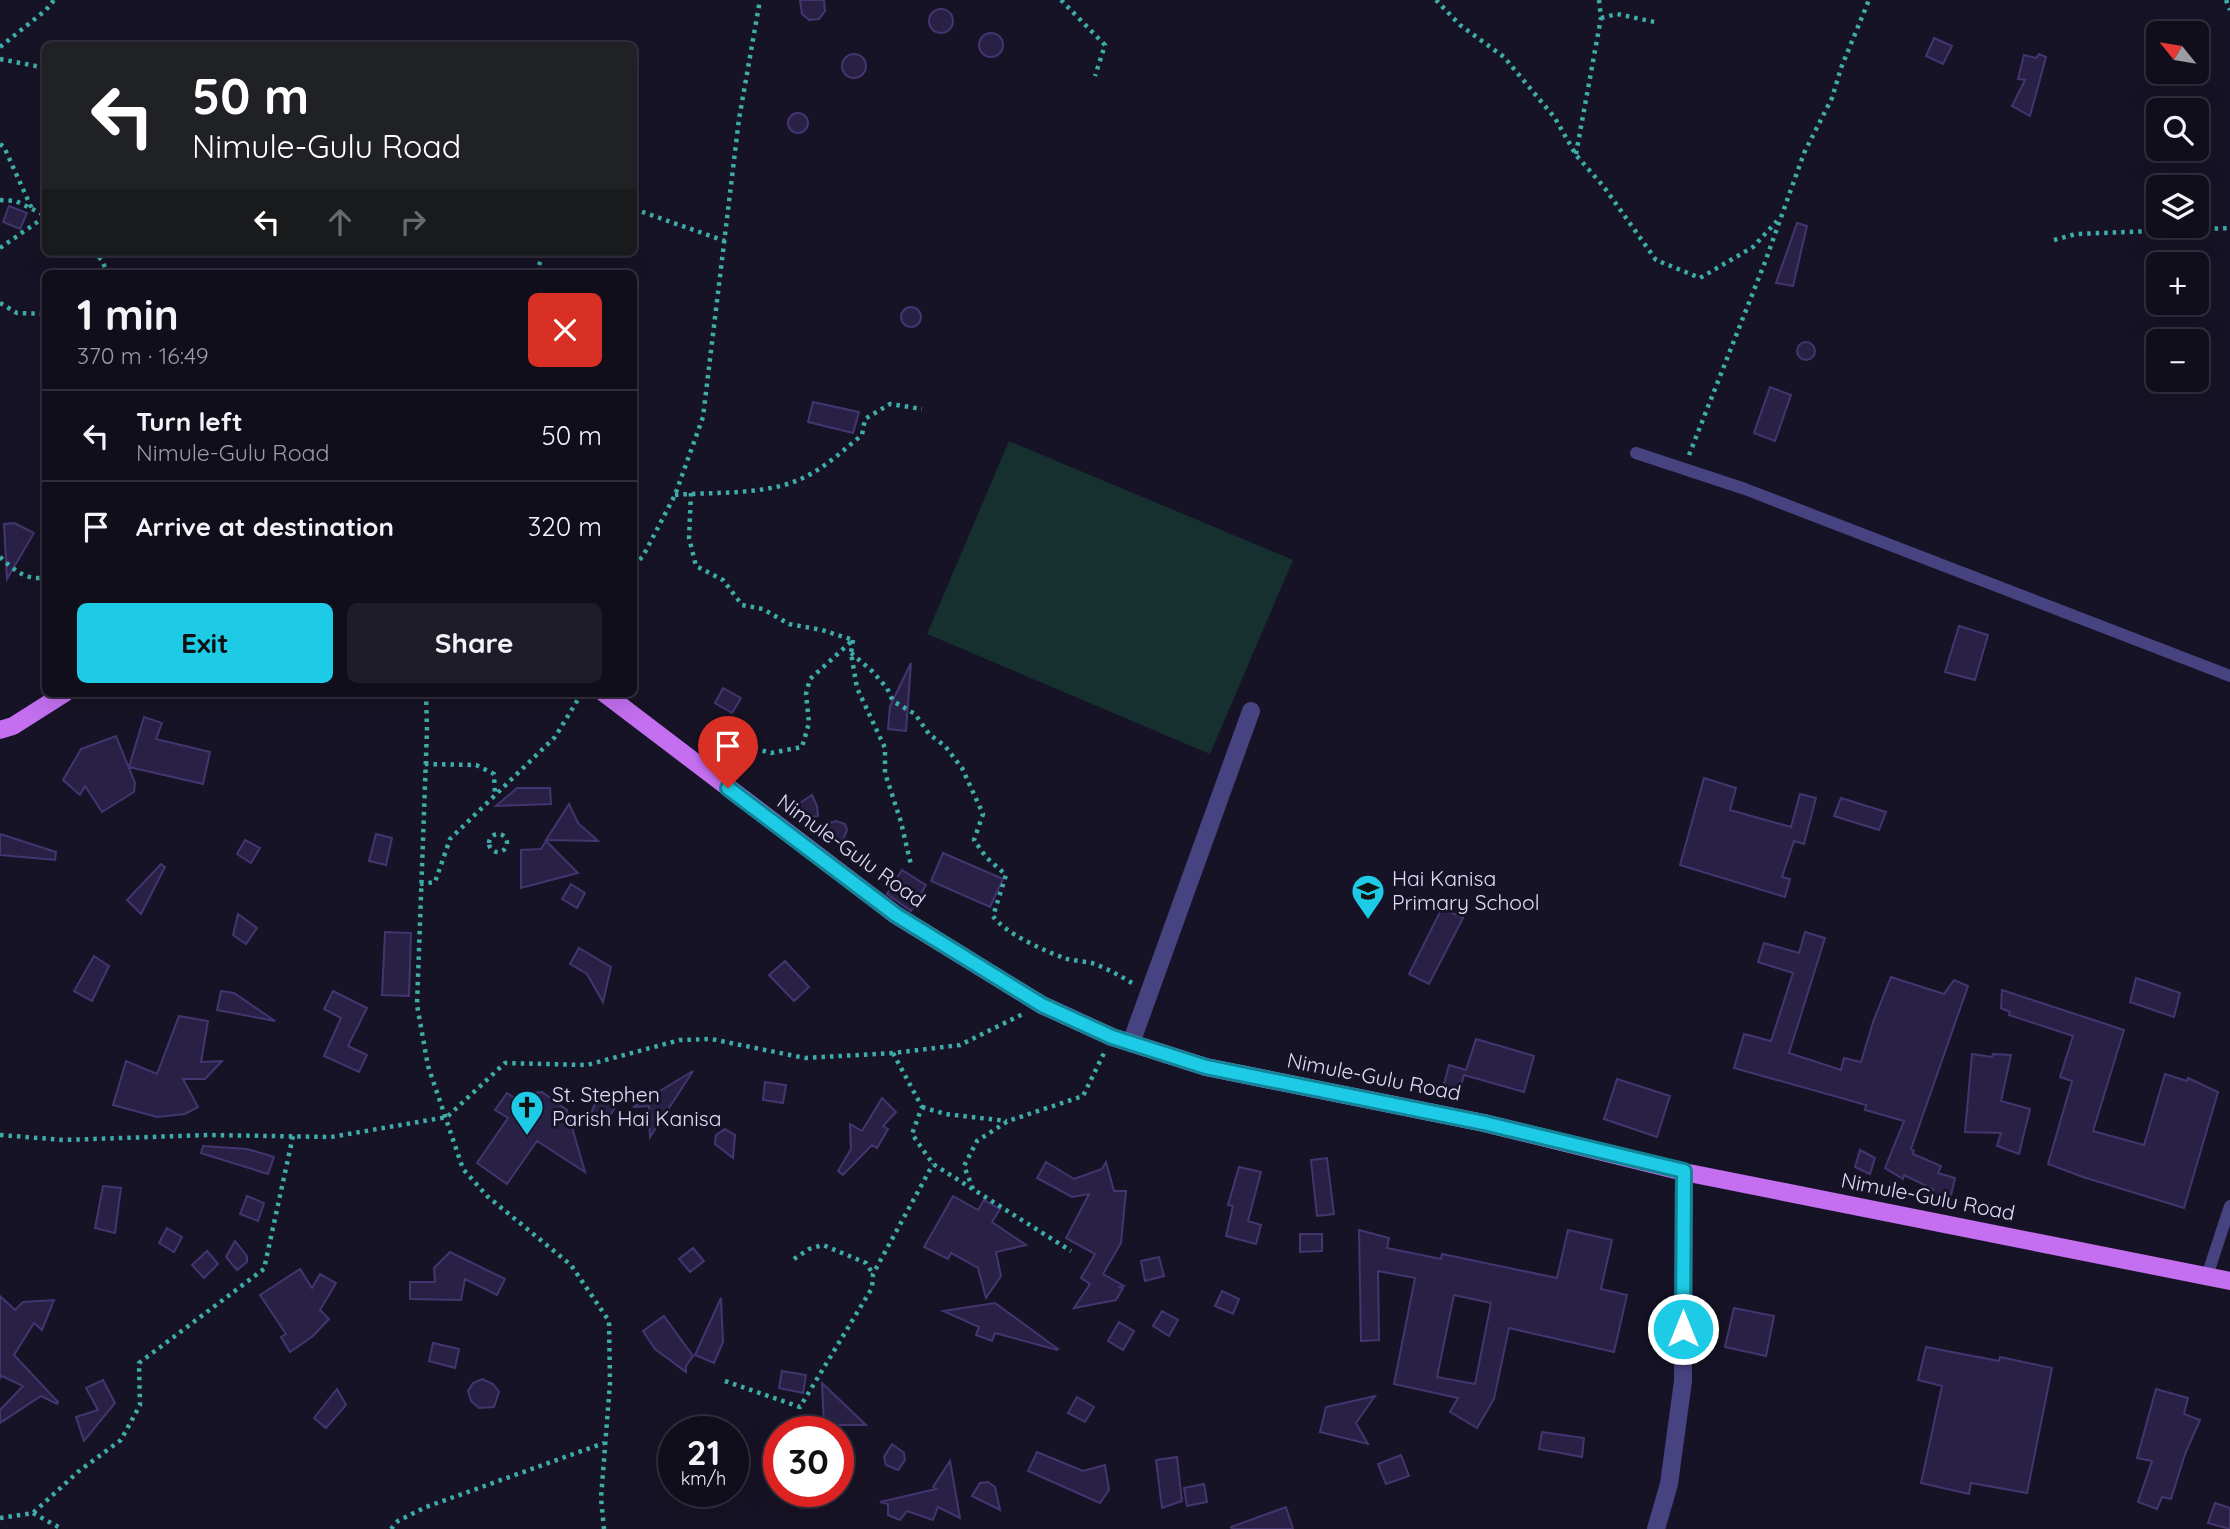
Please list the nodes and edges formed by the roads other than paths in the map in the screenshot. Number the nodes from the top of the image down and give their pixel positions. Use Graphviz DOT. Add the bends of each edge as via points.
graph roads {
  1 [pos="1636,453"];
  2 [pos="2230,676"];
  3 [pos="59,697"];
  4 [pos="609,697"];
  5 [pos="1251,711"];
  6 [pos="0,730"];
  7 [pos="1131,1043"];
  8 [pos="1684,1171"];
  9 [pos="2230,1206"];
  10 [pos="2207,1276"];
  11 [pos="2230,1281"];
  12 [pos="1656,1529"];
  1 -- 2 [label="lane" via="1745,489"];
  3 -- 6 [label="main road"];
  4 -- 7 [label="main road, Nimule-Gulu Road" via="896,915 1042,1005"];
  5 -- 7 [label="street"];
  7 -- 8 [label="main road, Nimule-Gulu Road" via="1206,1067 1484,1123"];
  8 -- 10 [label="main road, Nimule-Gulu Road"];
  8 -- 12 [label="street" via="1683,1381 1669,1484"];
  9 -- 10 [label="lane"];
  10 -- 11 [label="main road, Nimule-Gulu Road"];
}
